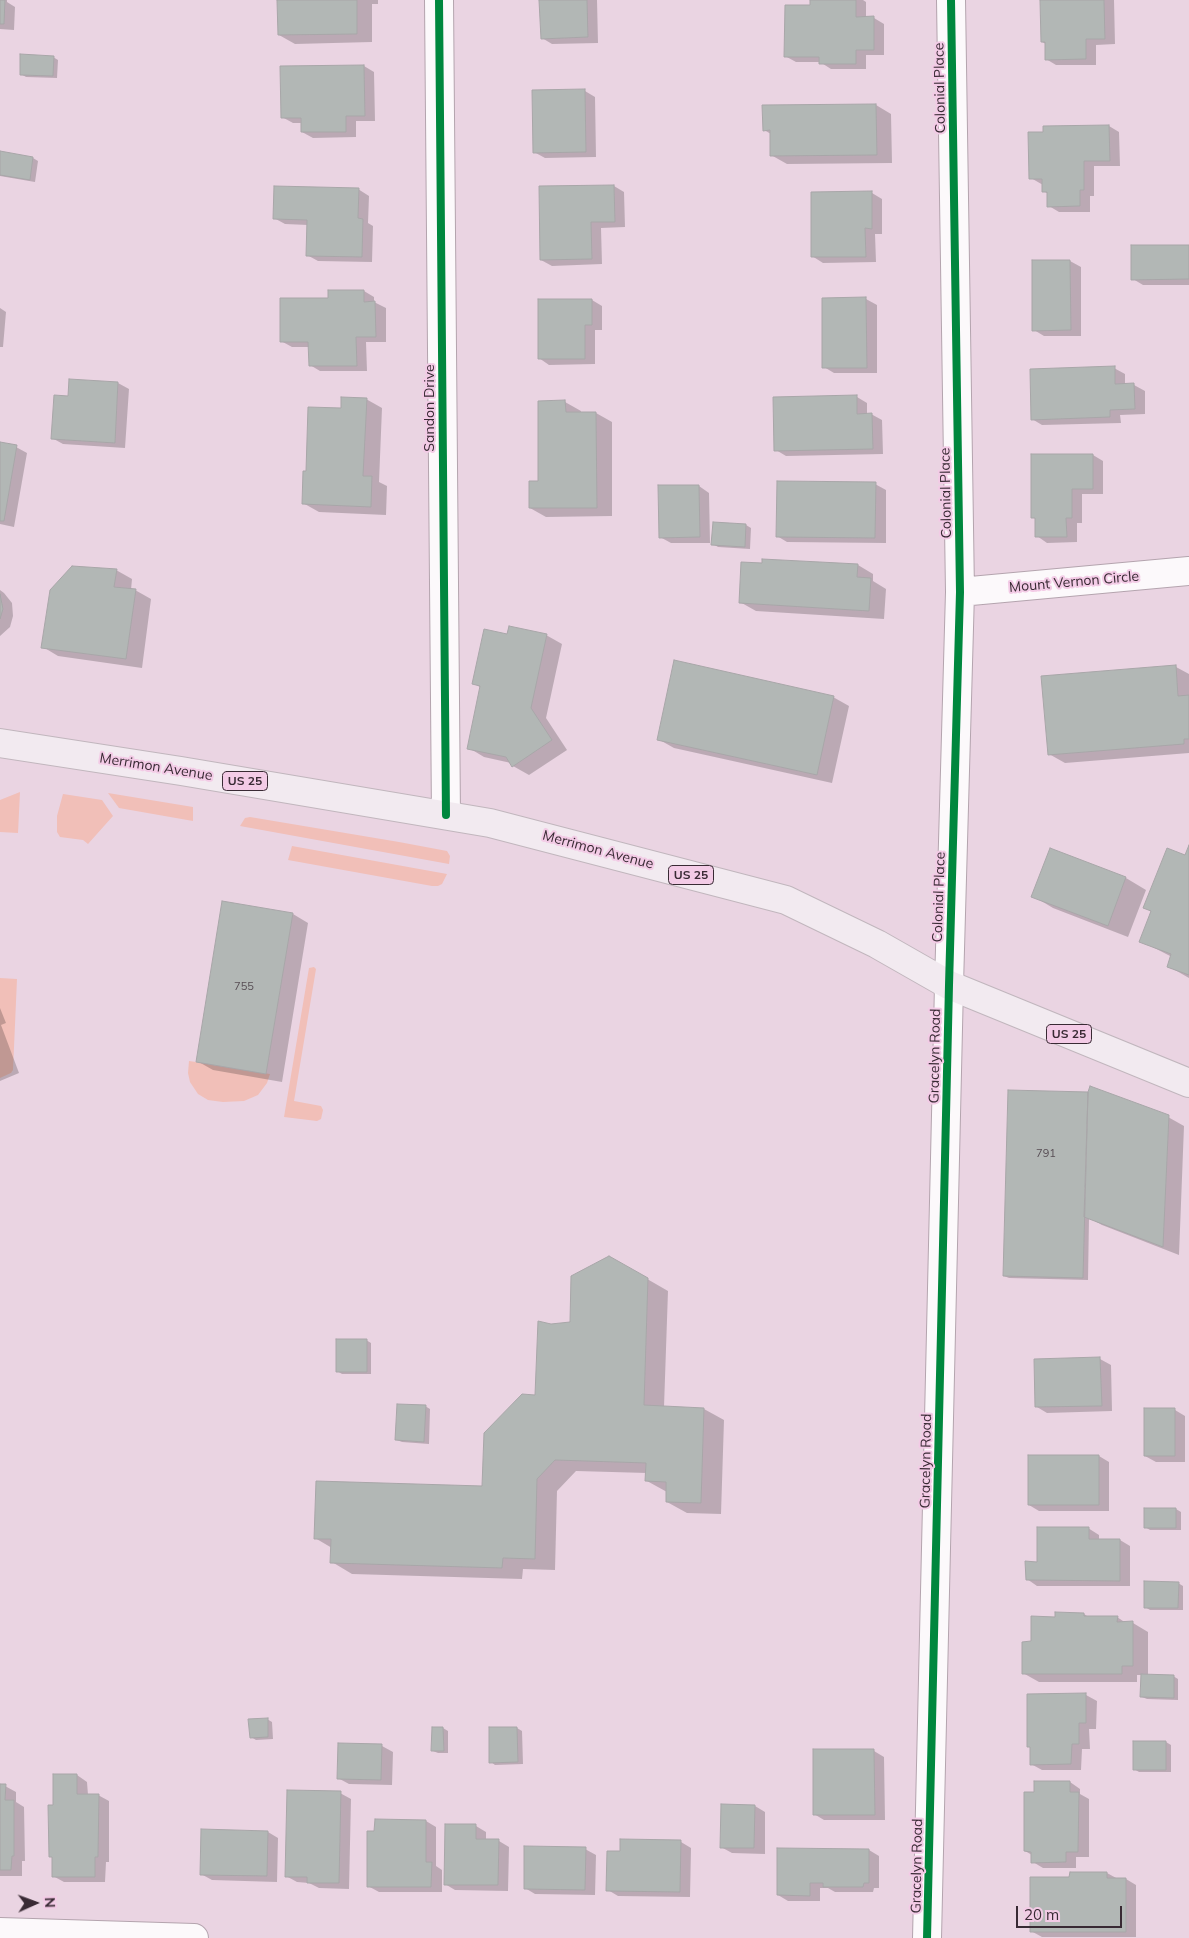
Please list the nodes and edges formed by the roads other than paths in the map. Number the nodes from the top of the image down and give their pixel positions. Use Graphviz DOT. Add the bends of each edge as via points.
graph roads {
  1 [pos="439,0"];
  2 [pos="951,0"];
  3 [pos="1189,571"];
  4 [pos="960,592"];
  5 [pos="0,743"];
  6 [pos="446,815"];
  7 [pos="949,985"];
  8 [pos="1189,1083"];
  9 [pos="0,1932"];
  10 [pos="194,1938"];
  11 [pos="927,1938"];
  1 -- 6 [label="street, Sandon Drive"];
  2 -- 4 [label="street, Colonial Place"];
  3 -- 4 [label="street, Mount Vernon Circle"];
  4 -- 7 [label="street, Colonial Place"];
  5 -- 6 [label="main road, Merrimon Avenue / US 25"];
  6 -- 7 [label="main road, Merrimon Avenue / US 25" via="490,822 786,900 877,944"];
  7 -- 8 [label="main road, Merrimon Avenue / US 25"];
  7 -- 11 [label="street, Gracelyn Road"];
  9 -- 10 [label="street"];
}
